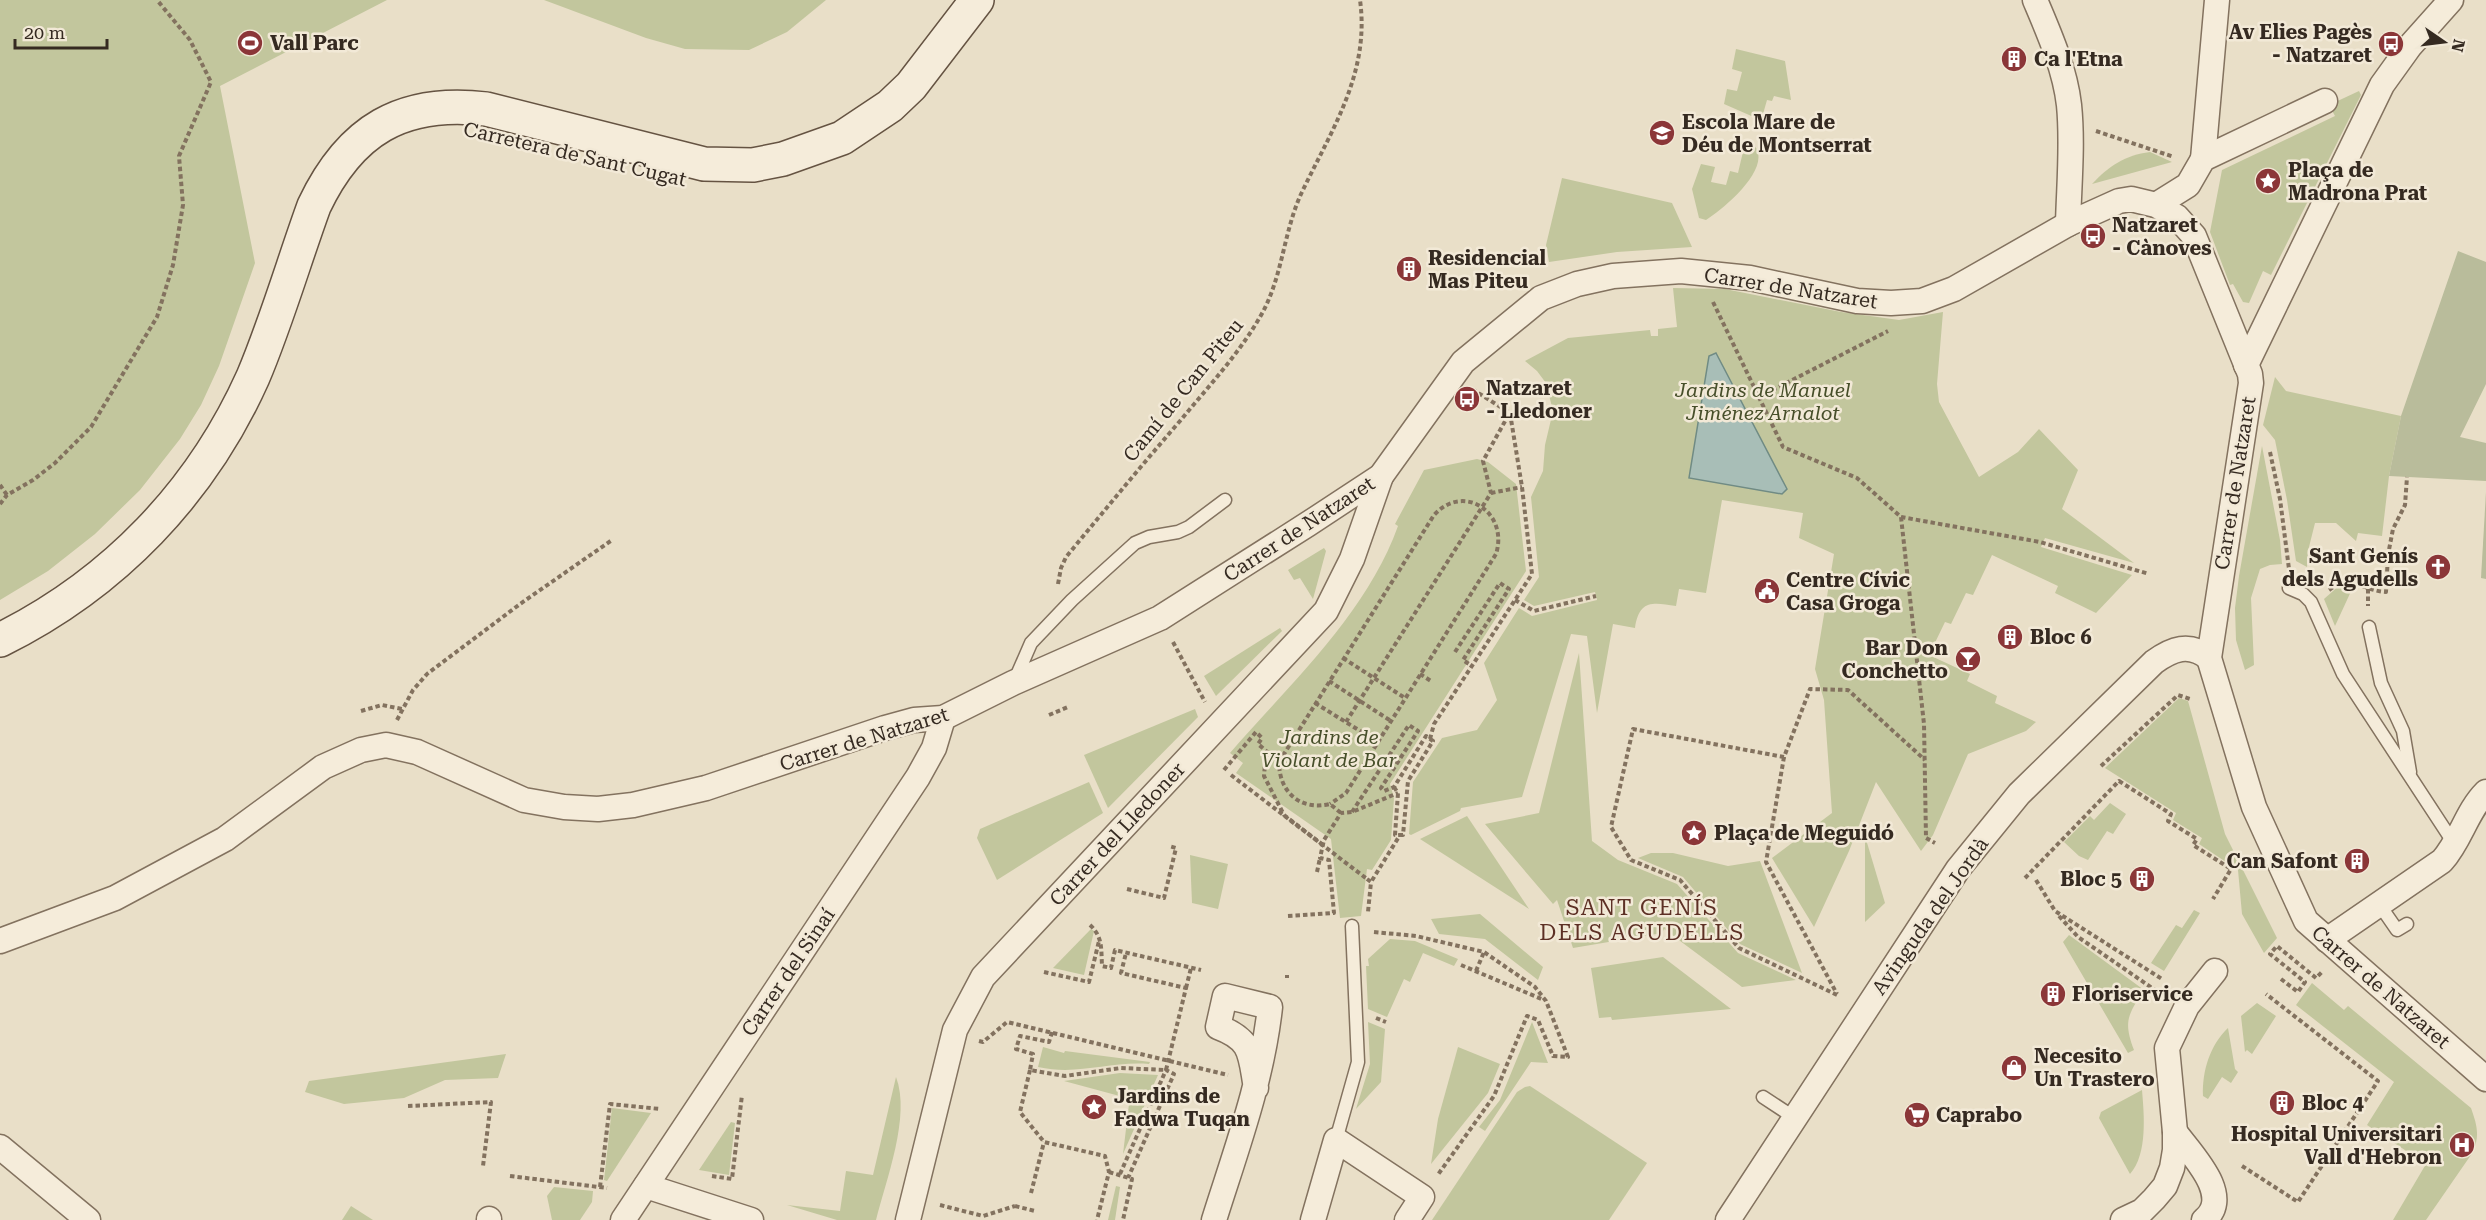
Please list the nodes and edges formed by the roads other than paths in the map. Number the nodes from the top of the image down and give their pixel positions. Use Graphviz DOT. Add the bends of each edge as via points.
graph roads {
  1 [pos="954,0"];
  2 [pos="977,0"];
  3 [pos="2035,0"];
  4 [pos="2217,0"];
  5 [pos="2451,0"];
  6 [pos="2325,101"];
  7 [pos="2192,158"];
  8 [pos="2156,205"];
  9 [pos="2068,224"];
  10 [pos="2246,365"];
  11 [pos="1381,476"];
  12 [pos="1225,500"];
  13 [pos="2289,588"];
  14 [pos="0,619"];
  15 [pos="2369,627"];
  16 [pos="0,640"];
  17 [pos="2209,658"];
  18 [pos="1013,683"];
  19 [pos="943,718"];
  20 [pos="2410,776"];
  21 [pos="2486,792"];
  22 [pos="2455,845"];
  23 [pos="2379,904"];
  24 [pos="2407,924"];
  25 [pos="1352,926"];
  26 [pos="2327,940"];
  27 [pos="0,941"];
  28 [pos="2215,971"];
  29 [pos="2486,1079"];
  30 [pos="1256,1088"];
  31 [pos="1763,1097"];
  32 [pos="1795,1118"];
  33 [pos="2175,1132"];
  34 [pos="1336,1140"];
  35 [pos="0,1147"];
  36 [pos="646,1186"];
  37 [pos="88,1220"];
  38 [pos="623,1220"];
  39 [pos="750,1220"];
  40 [pos="908,1220"];
  41 [pos="1214,1220"];
  42 [pos="1313,1220"];
  43 [pos="1407,1220"];
  44 [pos="1728,1220"];
  45 [pos="2127,1220"];
  46 [pos="2204,1220"];
  1 -- 14 [label="main road, Carretera de Sant Cugat" via="894,75 873,94 825,123 773,141 697,145 491,90 468,88 444,87 398,96 357,118 319,157 306,181 236,365 177,468 121,532 88,561"];
  2 -- 16 [label="main road, Carretera de Sant Cugat" via="911,86 890,106 842,138 783,159 753,165 704,164 467,107 422,109 381,125 348,152 324,186 254,375 200,470 143,538 109,570 71,600"];
  3 -- 9 [label="street" via="2052,41 2069,103"];
  4 -- 7 [label="street"];
  5 -- 10 [label="street" via="2410,46 2382,86"];
  6 -- 7 [label="street"];
  7 -- 8 [label="street" via="2188,184"];
  8 -- 9 [label="street, Carrer de Natzaret" via="2131,199 2119,201"];
  8 -- 10 [label="street, Carrer de Natzaret" via="2177,217 2194,236"];
  9 -- 11 [label="street, Carrer de Natzaret" via="1954,289 1922,301 1857,301 1750,278 1681,271 1613,276 1577,284 1541,298 1463,362"];
  10 -- 17 [label="street, Carrer de Natzaret" via="2251,383"];
  11 -- 18 [label="street, Carrer de Natzaret" via="1160,618"];
  11 -- 40 [label="street, Carrer del Lledoner" via="1352,559 1326,611 983,977 955,1030"];
  12 -- 18 [label="lane" via="1189,527 1135,543 1031,644"];
  13 -- 20 [label="lane" via="2311,602 2343,675"];
  15 -- 20 [label="lane" via="2381,683 2403,731"];
  17 -- 26 [label="street, Carrer de Natzaret" via="2254,807 2306,921"];
  17 -- 32 [label="street, Avinguda del Jordà" via="2188,649 2170,651 2154,662 2019,794 1958,869"];
  18 -- 19 [label="street, Carrer de Natzaret"];
  19 -- 27 [label="street, Carrer de Natzaret" via="885,728 706,788 598,809 524,800 417,752 387,745 361,750 323,767 225,839 115,898"];
  19 -- 36 [label="street, Carrer del Sinaí" via="934,748 918,777"];
  20 -- 22 [label="lane"];
  21 -- 22 [label="street"];
  22 -- 23 [label="street" via="2442,861"];
  23 -- 24 [label="lane" via="2397,930"];
  23 -- 26 [label="street"];
  25 -- 34 [label="lane" via="1358,1062"];
  26 -- 29 [label="street, Carrer de Natzaret"];
  28 -- 33 [label="street" via="2187,1006 2167,1048"];
  30 -- 41 [label="street"];
  31 -- 32 [label="lane"];
  32 -- 44 [label="street, Avinguda del Jordà"];
  33 -- 45 [label="street" via="2172,1168 2164,1186 2142,1211"];
  33 -- 46 [label="street" via="2215,1191 2214,1208"];
  34 -- 42 [label="street"];
  34 -- 43 [label="street" via="1422,1197"];
  35 -- 37 [label="street"];
  36 -- 38 [label="street, Carrer del Sinaí"];
  36 -- 39 [label="street"];
}
